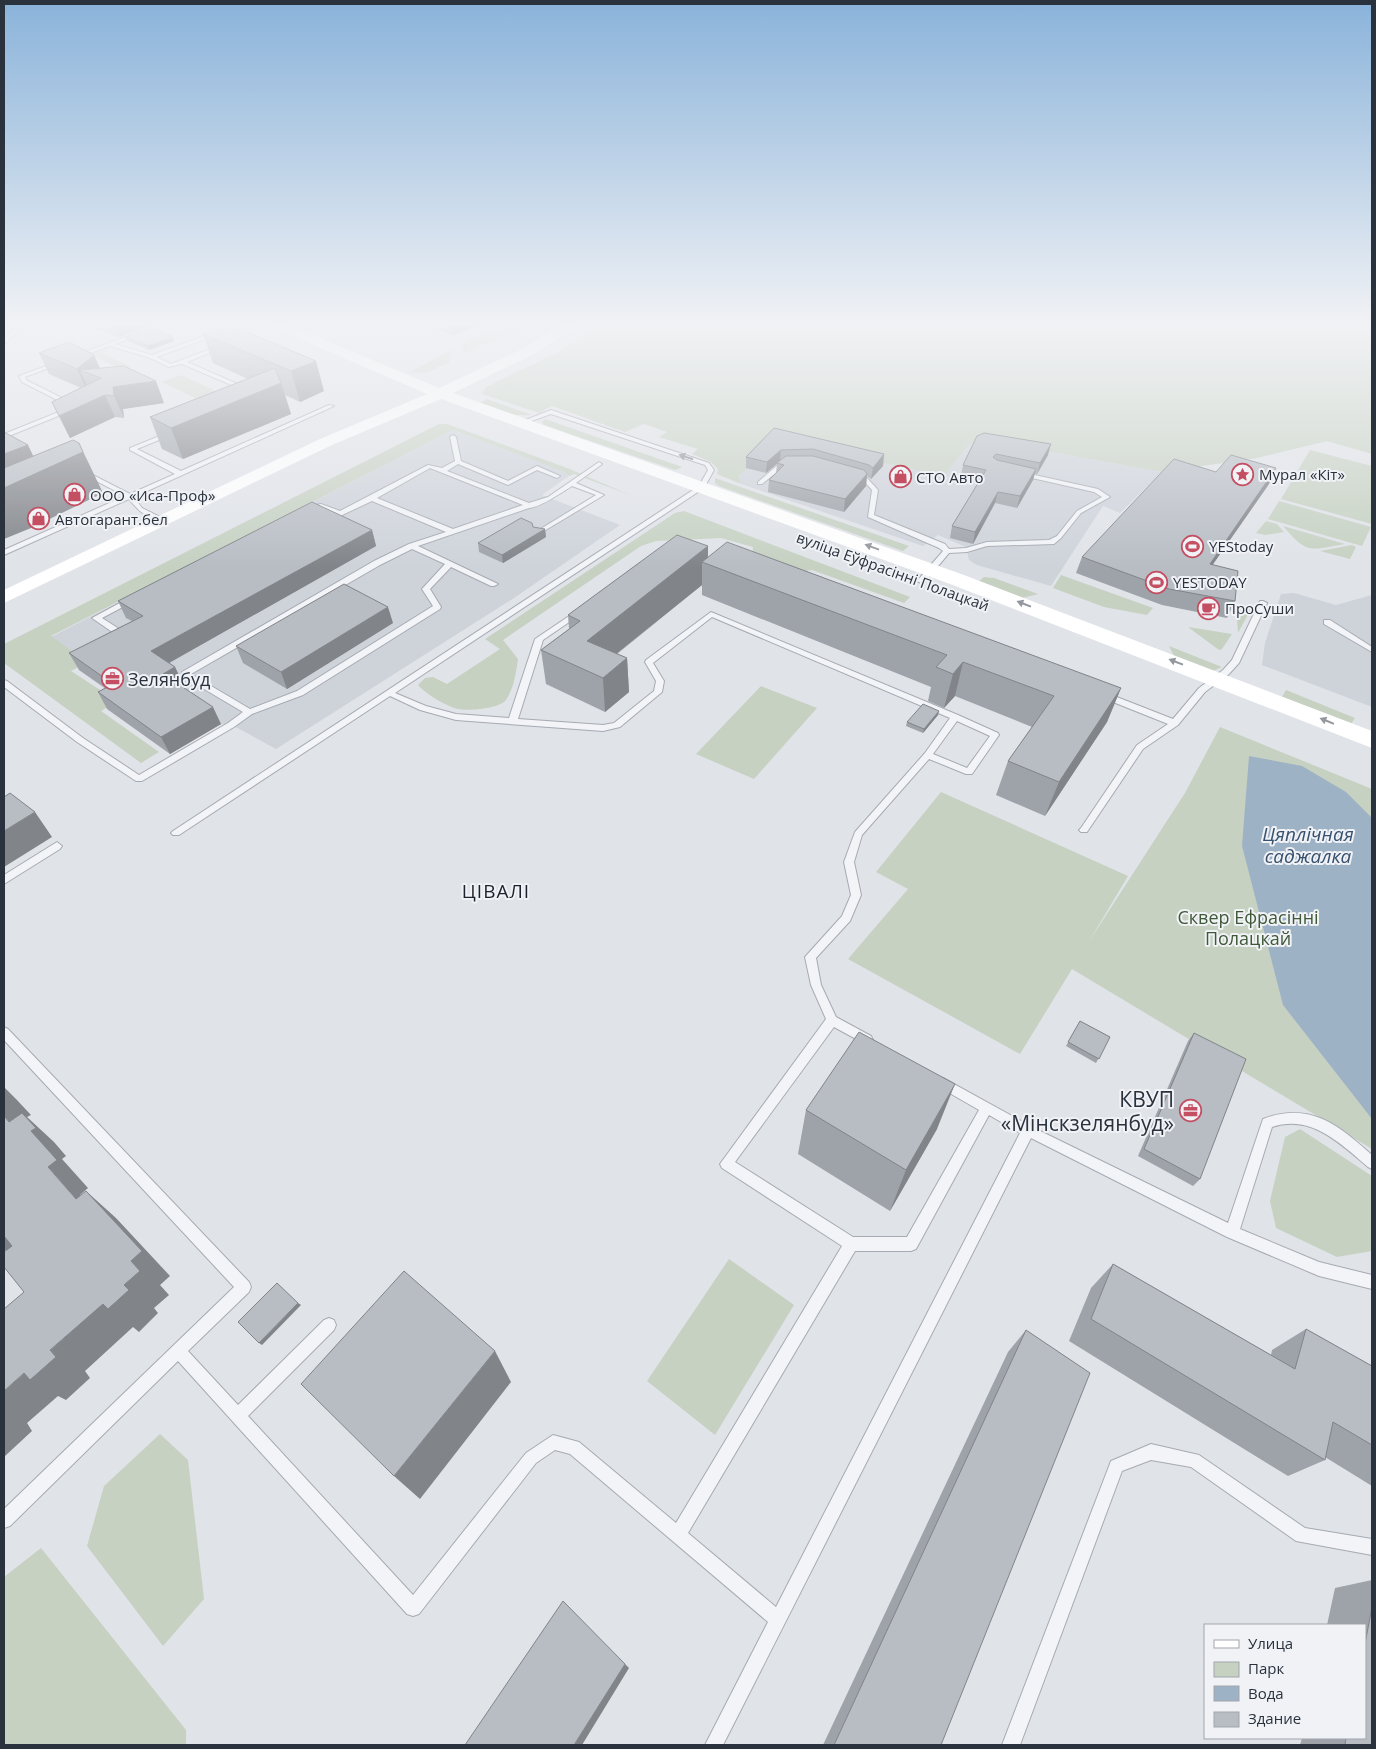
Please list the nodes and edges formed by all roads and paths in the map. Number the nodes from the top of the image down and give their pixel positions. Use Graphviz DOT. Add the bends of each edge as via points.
graph roads {
  1 [pos="75,406"];
  2 [pos="331,406"];
  3 [pos="404,406"];
  4 [pos="453,406"];
  5 [pos="463,406"];
  6 [pos="176,431"];
  7 [pos="4,436"];
  8 [pos="452,437"];
  9 [pos="458,462"];
  10 [pos="599,464"];
  11 [pos="797,464"];
  12 [pos="73,468"];
  13 [pos="442,471"];
  14 [pos="1013,472"];
  15 [pos="180,473"];
  16 [pos="847,474"];
  17 [pos="557,476"];
  18 [pos="508,483"];
  19 [pos="570,483"];
  20 [pos="760,483"];
  21 [pos="494,491"];
  22 [pos="695,491"];
  23 [pos="130,497"];
  24 [pos="372,498"];
  25 [pos="531,506"];
  26 [pos="308,509"];
  27 [pos="162,520"];
  28 [pos="453,532"];
  29 [pos="537,533"];
  30 [pos="412,546"];
  31 [pos="947,551"];
  32 [pos="4,553"];
  33 [pos="450,564"];
  34 [pos="927,576"];
  35 [pos="494,584"];
  36 [pos="140,596"];
  37 [pos="4,597"];
  38 [pos="1263,603"];
  39 [pos="589,605"];
  40 [pos="1327,622"];
  41 [pos="124,636"];
  42 [pos="1372,650"];
  43 [pos="1218,678"];
  44 [pos="6,688"];
  45 [pos="1202,690"];
  46 [pos="1093,691"];
  47 [pos="390,692"];
  48 [pos="249,712"];
  49 [pos="955,717"];
  50 [pos="513,720"];
  51 [pos="1175,723"];
  52 [pos="1372,740"];
  53 [pos="928,754"];
  54 [pos="1372,759"];
  55 [pos="1084,830"];
  56 [pos="176,834"];
  57 [pos="57,846"];
  58 [pos="4,880"];
  59 [pos="832,1020"];
  60 [pos="4,1032"];
  61 [pos="875,1044"];
  62 [pos="935,1078"];
  63 [pos="987,1108"];
  64 [pos="1028,1131"];
  65 [pos="1372,1163"];
  66 [pos="1232,1232"];
  67 [pos="850,1244"];
  68 [pos="1372,1282"];
  69 [pos="329,1325"];
  70 [pos="178,1350"];
  71 [pos="238,1416"];
  72 [pos="4,1520"];
  73 [pos="678,1536"];
  74 [pos="1372,1547"];
  75 [pos="778,1618"];
  76 [pos="714,1745"];
  77 [pos="1011,1745"];
  1 -- 7 [label="lane"];
  2 -- 15 [label="lane"];
  3 -- 27 [label="main road" via="370,426 326,442"];
  4 -- 10 [label="main road, вуліца Еўфрасінні Полацкай"];
  22 -- 5 [label="main road, вуліца Еўфрасінні Полацкай, one-way" via="521,423"];
  6 -- 15 [label="lane" via="132,449"];
  8 -- 9 [label="lane"];
  9 -- 13 [label="lane"];
  9 -- 18 [label="lane"];
  10 -- 19 [label="lane"];
  10 -- 22 [label="main road, вуліца Еўфрасінні Полацкай"];
  11 -- 20 [label="lane" via="782,464"];
  12 -- 23 [label="lane"];
  13 -- 21 [label="lane"];
  13 -- 24 [label="lane" via="430,466"];
  14 -- 31 [label="lane" via="1096,490 1107,497 1079,512 1060,537 1051,542 987,544"];
  15 -- 23 [label="lane"];
  16 -- 31 [label="lane" via="865,479 875,490 870,516"];
  17 -- 18 [label="lane" via="537,468"];
  18 -- 21 [label="lane"];
  19 -- 25 [label="lane" via="550,498"];
  19 -- 29 [label="lane" via="601,495"];
  21 -- 25 [label="lane"];
  22 -- 34 [label="main road, вуліца Еўфрасінні Полацкай"];
  22 -- 47 [label="lane"];
  23 -- 27 [label="lane" via="140,509"];
  23 -- 32 [label="lane"];
  24 -- 26 [label="lane" via="340,514 317,505"];
  24 -- 28 [label="lane"];
  25 -- 28 [label="lane"];
  27 -- 37 [label="main road"];
  28 -- 30 [label="lane"];
  30 -- 33 [label="lane"];
  30 -- 48 [label="lane" via="185,674"];
  31 -- 34 [label="lane"];
  33 -- 35 [label="lane"];
  33 -- 48 [label="lane" via="426,589 437,606 300,693"];
  43 -- 34 [label="main road, вуліца Еўфрасінні Полацкай, one-way"];
  34 -- 45 [label="main road, вуліца Еўфрасінні Полацкай"];
  36 -- 41 [label="lane" via="96,618"];
  38 -- 43 [label="lane" via="1236,661"];
  39 -- 50 [label="lane" via="540,638"];
  40 -- 42 [label="lane"];
  43 -- 45 [label="lane"];
  52 -- 43 [label="main road, вуліца Еўфрасінні Полацкай, one-way"];
  44 -- 48 [label="lane" via="140,779"];
  45 -- 51 [label="lane"];
  45 -- 54 [label="main road, вуліца Еўфрасінні Полацкай"];
  46 -- 51 [label="lane"];
  47 -- 50 [label="lane" via="423,708 456,717"];
  47 -- 56 [label="lane"];
  49 -- 50 [label="lane" via="711,614 649,662 660,681 658,692 617,725 602,728"];
  49 -- 53 [label="lane"];
  49 -- 53 [label="lane" via="995,735 969,772"];
  51 -- 55 [label="lane" via="1140,747"];
  53 -- 59 [label="lane" via="858,834 849,862 856,895 846,918 810,957 816,985"];
  57 -- 58 [label="lane"];
  59 -- 61 [label="lane"];
  59 -- 67 [label="lane" via="726,1164"];
  60 -- 70 [label="lane" via="244,1287"];
  62 -- 63 [label="lane"];
  63 -- 64 [label="lane"];
  63 -- 67 [label="lane" via="911,1244"];
  64 -- 66 [label="lane"];
  64 -- 75 [label="lane"];
  65 -- 66 [label="lane" via="1324,1126 1302,1116 1286,1116 1267,1123"];
  66 -- 68 [label="lane" via="1319,1269"];
  67 -- 73 [label="lane"];
  69 -- 71 [label="lane"];
  70 -- 71 [label="lane"];
  70 -- 72 [label="lane"];
  71 -- 73 [label="lane" via="413,1608 531,1458 553,1442 574,1447"];
  73 -- 75 [label="lane"];
  74 -- 77 [label="lane" via="1302,1535 1194,1460 1151,1452 1116,1466"];
  75 -- 76 [label="lane"];
}
